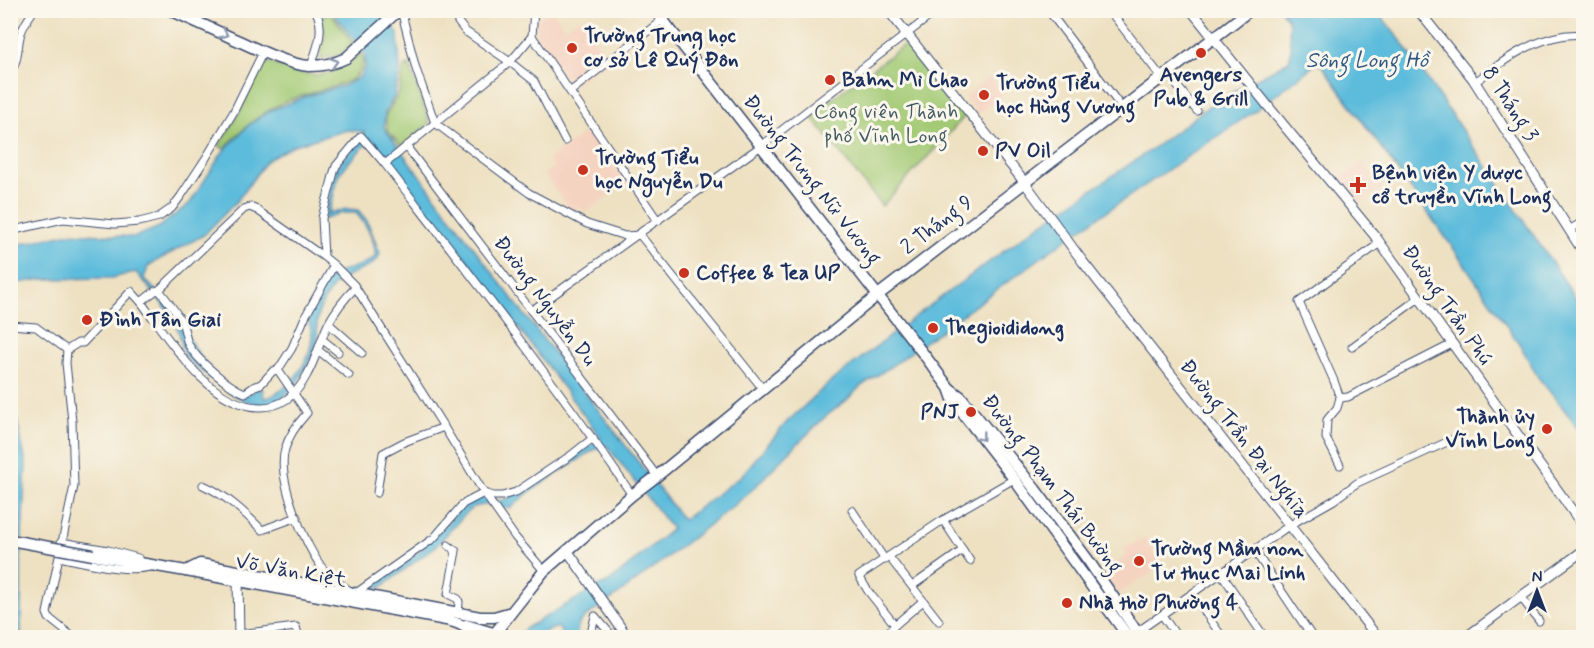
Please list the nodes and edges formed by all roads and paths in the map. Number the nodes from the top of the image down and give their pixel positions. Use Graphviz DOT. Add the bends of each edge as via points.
graph roads {
  1 [pos="34,10"];
  2 [pos="170,10"];
  3 [pos="315,10"];
  4 [pos="454,10"];
  5 [pos="534,10"];
  6 [pos="655,10"];
  7 [pos="675,10"];
  8 [pos="888,10"];
  9 [pos="938,10"];
  10 [pos="1048,10"];
  11 [pos="1109,10"];
  12 [pos="1191,10"];
  13 [pos="1250,10"];
  14 [pos="1418,10"];
  15 [pos="398,12"];
  16 [pos="663,20"];
  17 [pos="905,35"];
  18 [pos="532,36"];
  19 [pos="1584,36"];
  20 [pos="1214,38"];
  21 [pos="263,52"];
  22 [pos="13,62"];
  23 [pos="510,62"];
  24 [pos="311,66"];
  25 [pos="10,72"];
  26 [pos="1165,76"];
  27 [pos="1475,82"];
  28 [pos="571,92"];
  29 [pos="1122,108"];
  30 [pos="1197,111"];
  31 [pos="435,123"];
  32 [pos="565,141"];
  33 [pos="761,146"];
  34 [pos="405,147"];
  35 [pos="387,162"];
  36 [pos="1027,187"];
  37 [pos="658,221"];
  38 [pos="1584,221"];
  39 [pos="1569,230"];
  40 [pos="10,231"];
  41 [pos="640,235"];
  42 [pos="1380,243"];
  43 [pos="1584,253"];
  44 [pos="324,257"];
  45 [pos="335,266"];
  46 [pos="355,288"];
  47 [pos="155,292"];
  48 [pos="878,295"];
  49 [pos="1419,298"];
  50 [pos="141,302"];
  51 [pos="531,311"];
  52 [pos="329,324"];
  53 [pos="10,325"];
  54 [pos="323,340"];
  55 [pos="1452,344"];
  56 [pos="1352,347"];
  57 [pos="67,350"];
  58 [pos="319,351"];
  59 [pos="338,352"];
  60 [pos="362,353"];
  61 [pos="926,356"];
  62 [pos="279,373"];
  63 [pos="349,375"];
  64 [pos="763,389"];
  65 [pos="293,392"];
  66 [pos="1340,398"];
  67 [pos="444,426"];
  68 [pos="1458,437"];
  69 [pos="593,438"];
  70 [pos="1340,465"];
  71 [pos="1018,476"];
  72 [pos="656,477"];
  73 [pos="202,485"];
  74 [pos="377,492"];
  75 [pos="634,493"];
  76 [pos="485,494"];
  77 [pos="852,510"];
  78 [pos="297,517"];
  79 [pos="943,520"];
  80 [pos="1290,525"];
  81 [pos="1584,527"];
  82 [pos="10,540"];
  83 [pos="62,542"];
  84 [pos="448,544"];
  85 [pos="567,550"];
  86 [pos="963,550"];
  87 [pos="1254,550"];
  88 [pos="1584,550"];
  89 [pos="59,557"];
  90 [pos="887,558"];
  91 [pos="970,561"];
  92 [pos="156,566"];
  93 [pos="186,571"];
  94 [pos="544,571"];
  95 [pos="1221,573"];
  96 [pos="238,576"];
  97 [pos="912,586"];
  98 [pos="354,593"];
  99 [pos="1192,594"];
  100 [pos="1520,596"];
  101 [pos="923,601"];
  102 [pos="510,613"];
  103 [pos="1162,615"];
  104 [pos="460,617"];
  105 [pos="483,617"];
  106 [pos="939,621"];
  107 [pos="1539,621"];
  108 [pos="895,625"];
  109 [pos="492,635"];
  110 [pos="237,636"];
  111 [pos="1136,636"];
  112 [pos="74,638"];
  113 [pos="299,638"];
  114 [pos="477,638"];
  115 [pos="590,638"];
  116 [pos="614,638"];
  117 [pos="628,638"];
  118 [pos="883,638"];
  119 [pos="1178,638"];
  120 [pos="1223,638"];
  121 [pos="1265,638"];
  122 [pos="1313,638"];
  123 [pos="1378,638"];
  124 [pos="1465,638"];
  1 -- 22 [label="street"];
  2 -- 21 [label="main road, one-way"];
  3 -- 24 [label="street" via="321,27"];
  4 -- 23 [label="street" via="465,31"];
  5 -- 18 [label="street"];
  6 -- 16 [label="main road, Đường Trưng Nữ Vương"];
  7 -- 16 [label="street"];
  8 -- 17 [label="street, Đường Trần Đại Nghĩa"];
  9 -- 17 [label="street"];
  10 -- 29 [label="street"];
  11 -- 26 [label="street"];
  12 -- 20 [label="street, Đường Trần Phú"];
  13 -- 20 [label="main road, 2 Tháng 9"];
  14 -- 27 [label="street, 8 Tháng 3"];
  24 -- 15 [label="main road, one-way" via="338,62"];
  15 -- 31 [label="street"];
  16 -- 28 [label="street"];
  16 -- 33 [label="main road, Đường Trưng Nữ Vương"];
  17 -- 33 [label="street"];
  17 -- 36 [label="street, Đường Trần Đại Nghĩa"];
  18 -- 23 [label="street"];
  18 -- 28 [label="street"];
  19 -- 27 [label="street" via="1533,43"];
  20 -- 26 [label="main road, 2 Tháng 9"];
  20 -- 42 [label="street, Đường Trần Phú"];
  21 -- 24 [label="main road"];
  21 -- 40 [label="street" via="222,131 172,208 159,217 139,222 63,219"];
  22 -- 25 [label="street"];
  23 -- 31 [label="street"];
  23 -- 32 [label="street" via="534,81"];
  26 -- 29 [label="main road, 2 Tháng 9"];
  26 -- 30 [label="street"];
  27 -- 39 [label="street, 8 Tháng 3"];
  28 -- 37 [label="street"];
  29 -- 36 [label="main road, 2 Tháng 9"];
  31 -- 34 [label="street"];
  31 -- 41 [label="street" via="529,192 587,224 625,236"];
  33 -- 37 [label="street"];
  33 -- 48 [label="main road, Đường Trưng Nữ Vương"];
  34 -- 35 [label="street"];
  34 -- 51 [label="street, Đường Nguyễn Du"];
  35 -- 44 [label="street" via="361,136 336,166 322,218"];
  35 -- 69 [label="street"];
  36 -- 48 [label="main road, 2 Tháng 9"];
  36 -- 80 [label="street, Đường Trần Đại Nghĩa"];
  37 -- 41 [label="street"];
  38 -- 39 [label="street"];
  39 -- 43 [label="street, 8 Tháng 3"];
  41 -- 51 [label="street"];
  41 -- 64 [label="street"];
  42 -- 49 [label="street, Đường Trần Phú"];
  42 -- 66 [label="street" via="1299,302"];
  44 -- 45 [label="street"];
  44 -- 47 [label="street" via="250,207 239,212"];
  45 -- 46 [label="street"];
  45 -- 62 [label="street"];
  46 -- 52 [label="street"];
  46 -- 67 [label="street"];
  47 -- 50 [label="street"];
  47 -- 62 [label="street" via="168,300 194,352 232,386 245,393 273,371"];
  48 -- 61 [label="main road, Đường Trưng Nữ Vương"];
  48 -- 64 [label="main road, 2 Tháng 9"];
  49 -- 55 [label="street, Đường Trần Phú"];
  49 -- 56 [label="street"];
  50 -- 57 [label="street" via="130,291 83,343"];
  50 -- 65 [label="street" via="193,370 226,398 257,407 273,407"];
  51 -- 72 [label="street, Đường Nguyễn Du"];
  52 -- 54 [label="street"];
  52 -- 60 [label="street"];
  53 -- 57 [label="street" via="36,327"];
  54 -- 58 [label="street"];
  54 -- 59 [label="street"];
  55 -- 66 [label="street"];
  55 -- 81 [label="street, Đường Trần Phú"];
  57 -- 83 [label="street" via="74,486"];
  58 -- 63 [label="street"];
  58 -- 65 [label="street"];
  61 -- 71 [label="main road, Đường Phạm Thái Bường" via="949,388 954,402"];
  62 -- 65 [label="street"];
  64 -- 72 [label="main road, 2 Tháng 9"];
  65 -- 78 [label="street" via="307,413 292,431 284,450 283,472"];
  66 -- 70 [label="street" via="1327,420 1326,438"];
  67 -- 74 [label="street" via="383,453"];
  67 -- 76 [label="street"];
  68 -- 80 [label="street" via="1357,483"];
  69 -- 75 [label="street"];
  69 -- 76 [label="street" via="516,492 502,496"];
  71 -- 79 [label="street"];
  71 -- 111 [label="main road, Đường Phạm Thái Bường"];
  72 -- 75 [label="main road, 2 Tháng 9"];
  73 -- 78 [label="street" via="228,499 262,530"];
  75 -- 85 [label="main road, 2 Tháng 9"];
  76 -- 94 [label="street"];
  76 -- 98 [label="street" via="463,504 434,538"];
  77 -- 90 [label="street"];
  78 -- 98 [label="street" via="310,550 325,572"];
  79 -- 86 [label="street"];
  79 -- 90 [label="street"];
  80 -- 87 [label="street"];
  80 -- 123 [label="street, Đường Trần Đại Nghĩa"];
  82 -- 92 [label="main road, Võ Văn Kiệt, bridge"];
  83 -- 89 [label="street"];
  83 -- 92 [label="street" via="108,550"];
  84 -- 104 [label="street" via="456,551 448,594 458,599"];
  85 -- 94 [label="main road, 2 Tháng 9"];
  85 -- 117 [label="street"];
  86 -- 91 [label="street"];
  86 -- 97 [label="street"];
  87 -- 95 [label="street"];
  87 -- 122 [label="street"];
  88 -- 100 [label="street"];
  89 -- 92 [label="street" via="128,569"];
  89 -- 112 [label="street" via="47,613"];
  90 -- 97 [label="street"];
  90 -- 108 [label="street" via="859,576"];
  92 -- 93 [label="main road, Võ Văn Kiệt"];
  93 -- 96 [label="main road, Võ Văn Kiệt"];
  93 -- 96 [label="main road, Võ Văn Kiệt" via="200,564"];
  94 -- 102 [label="main road, 2 Tháng 9"];
  95 -- 99 [label="street"];
  95 -- 121 [label="street"];
  96 -- 98 [label="main road, Võ Văn Kiệt"];
  96 -- 104 [label="main road, Võ Văn Kiệt" via="372,605"];
  96 -- 110 [label="street"];
  97 -- 101 [label="street"];
  98 -- 104 [label="main road, Võ Văn Kiệt"];
  99 -- 103 [label="street"];
  99 -- 120 [label="street"];
  100 -- 107 [label="street"];
  100 -- 124 [label="street"];
  101 -- 106 [label="street"];
  101 -- 108 [label="street"];
  102 -- 105 [label="main road, Võ Văn Kiệt"];
  102 -- 109 [label="main road, 2 Tháng 9"];
  103 -- 111 [label="street"];
  103 -- 119 [label="street"];
  104 -- 105 [label="main road, Võ Văn Kiệt"];
  104 -- 109 [label="main road"];
  104 -- 114 [label="main road, Võ Văn Kiệt"];
  105 -- 109 [label="main road"];
  108 -- 118 [label="street"];
  110 -- 113 [label="street" via="296,627"];
  115 -- 116 [label="street" via="595,616"];
}
